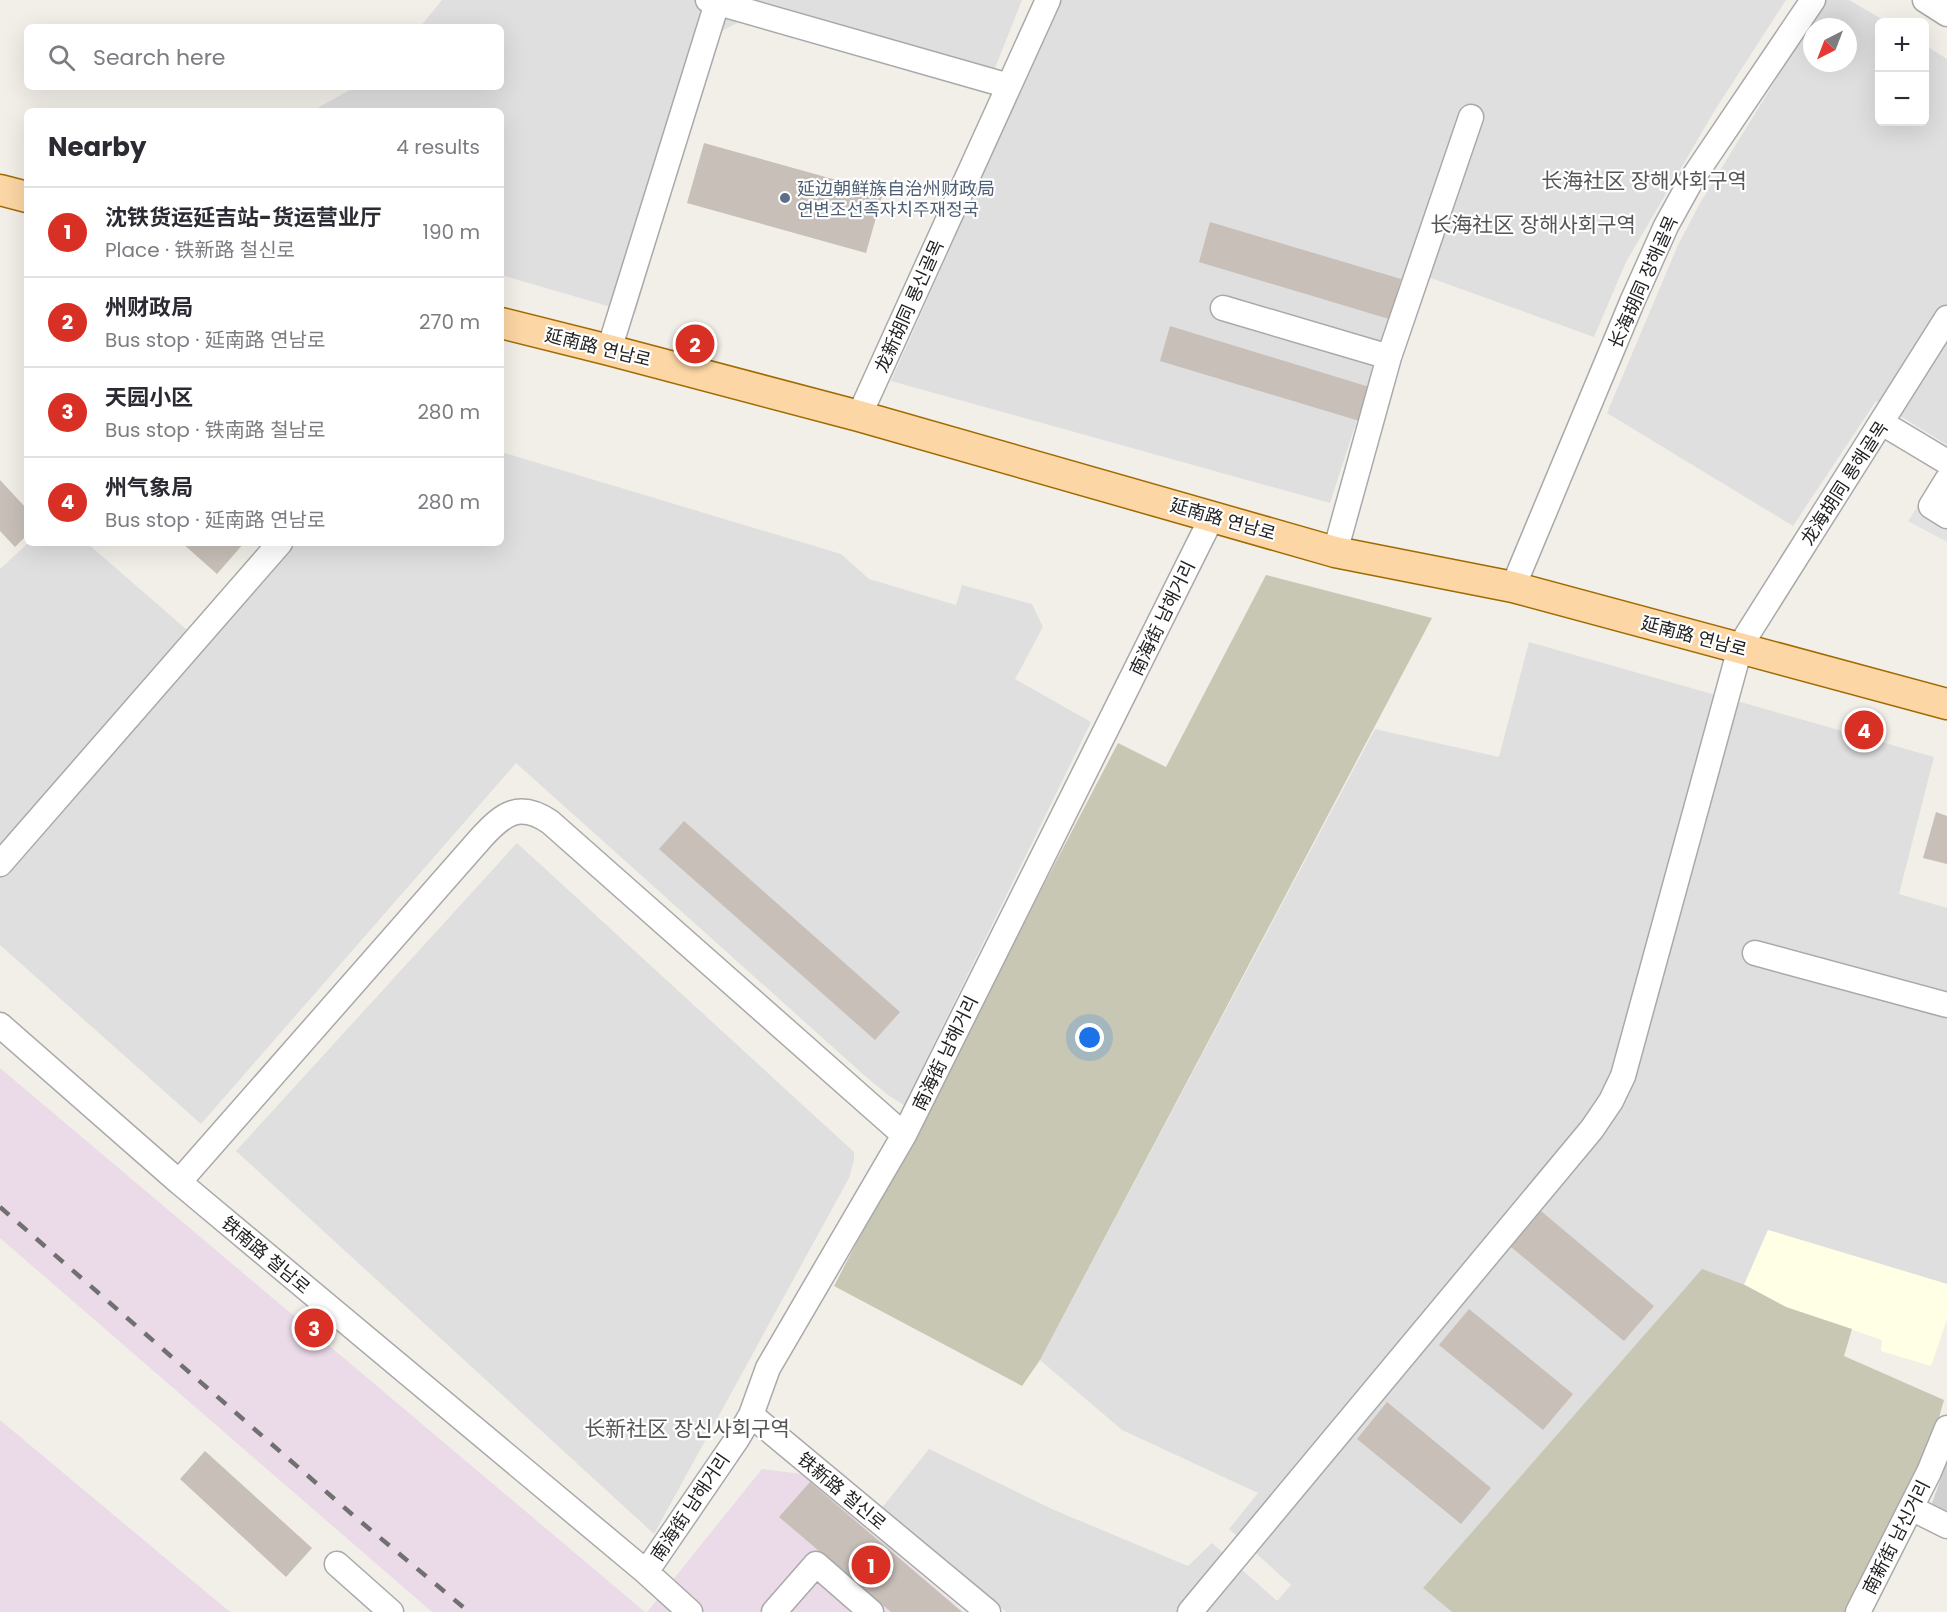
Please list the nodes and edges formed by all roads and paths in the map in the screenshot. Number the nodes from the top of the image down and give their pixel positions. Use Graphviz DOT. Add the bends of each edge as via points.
graph roads {
  1 [pos="1048,0"];
  2 [pos="1813,0"];
  3 [pos="1925,0"];
  4 [pos="712,1"];
  5 [pos="1947,14"];
  6 [pos="1009,86"];
  7 [pos="1471,117"];
  8 [pos="0,190"];
  9 [pos="24,196"];
  10 [pos="1223,308"];
  11 [pos="1947,318"];
  12 [pos="504,324"];
  13 [pos="609,350"];
  14 [pos="1389,357"];
  15 [pos="859,416"];
  16 [pos="1882,423"];
  17 [pos="1947,462"];
  18 [pos="1947,480"];
  19 [pos="1213,515"];
  20 [pos="1947,516"];
  21 [pos="277,546"];
  22 [pos="1335,552"];
  23 [pos="1513,587"];
  24 [pos="1740,648"];
  25 [pos="1947,705"];
  26 [pos="0,864"];
  27 [pos="1755,953"];
  28 [pos="1947,1005"];
  29 [pos="0,1025"];
  30 [pos="904,1134"];
  31 [pos="179,1182"];
  32 [pos="751,1415"];
  33 [pos="1947,1428"];
  34 [pos="1911,1508"];
  35 [pos="1947,1526"];
  36 [pos="337,1564"];
  37 [pos="646,1572"];
  38 [pos="392,1612"];
  39 [pos="690,1612"];
  40 [pos="774,1612"];
  41 [pos="872,1612"];
  42 [pos="988,1612"];
  43 [pos="1190,1612"];
  44 [pos="1858,1612"];
  1 -- 6 [label="street, 龙新胡同 룡신골목"];
  2 -- 23 [label="street, 长海胡同 장해골목" via="1692,179 1666,226"];
  3 -- 5 [label="street"];
  4 -- 6 [label="street"];
  4 -- 13 [label="street"];
  6 -- 15 [label="street, 龙新胡同 룡신골목"];
  7 -- 14 [label="street"];
  8 -- 9 [label="main road"];
  10 -- 14 [label="street"];
  11 -- 16 [label="street, 龙海胡同 룡해골목"];
  12 -- 13 [label="main road, 延南路 연남로"];
  13 -- 15 [label="main road, 延南路 연남로"];
  14 -- 22 [label="street"];
  15 -- 19 [label="main road, 延南路 연남로"];
  16 -- 17 [label="street"];
  16 -- 24 [label="street, 龙海胡同 룡해골목"];
  18 -- 20 [label="street" via="1931,506"];
  19 -- 22 [label="main road, 延南路 연남로"];
  19 -- 30 [label="street, 南海街 남해거리"];
  21 -- 26 [label="street"];
  22 -- 23 [label="main road, 延南路 연남로"];
  23 -- 24 [label="main road, 延南路 연남로"];
  24 -- 25 [label="main road, 延南路 연남로"];
  24 -- 43 [label="street, 龙海胡同 룡해골목" via="1623,1076 1611,1101"];
  27 -- 28 [label="street"];
  29 -- 31 [label="street, 铁南路 철남로"];
  30 -- 31 [label="street" via="550,822 526,811 509,813 481,838"];
  30 -- 32 [label="street, 南海街 남해거리" via="768,1368"];
  31 -- 37 [label="street, 铁南路 철남로"];
  32 -- 37 [label="street, 南海街 남해거리"];
  32 -- 42 [label="street, 铁新路 철신로"];
  33 -- 34 [label="street, 南新街 남신거리"];
  34 -- 35 [label="street"];
  34 -- 44 [label="street, 南新街 남신거리"];
  36 -- 38 [label="street"];
  37 -- 39 [label="street, 铁南路 철남로"];
  40 -- 41 [label="street" via="816,1564"];
}
